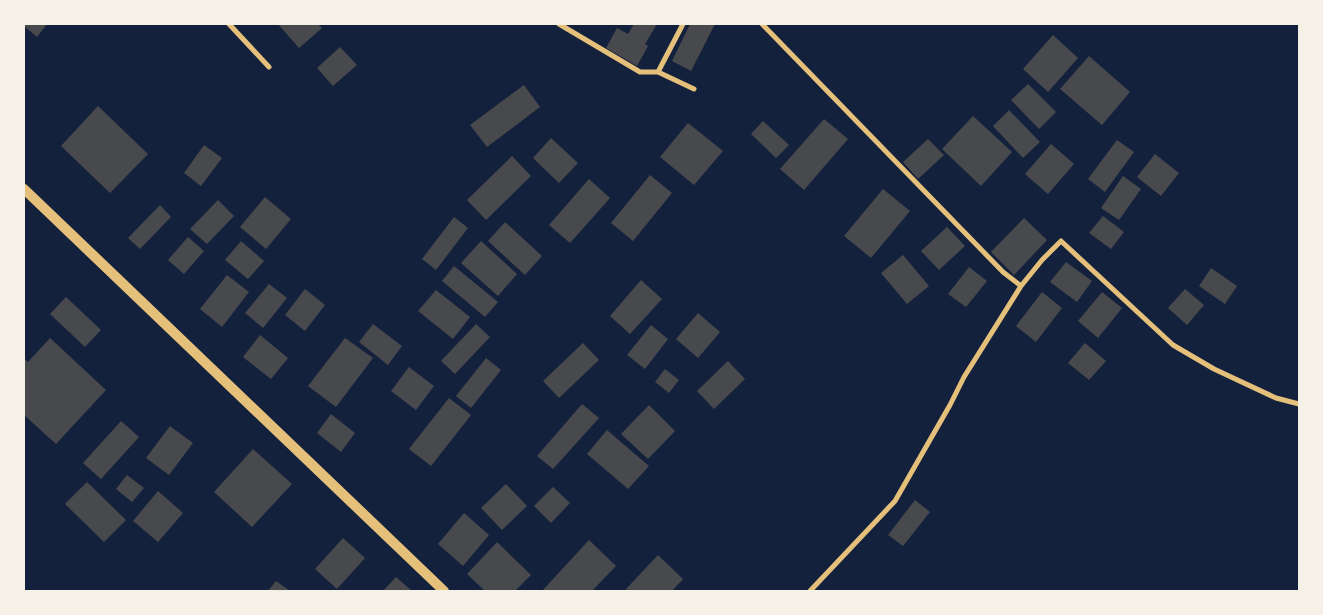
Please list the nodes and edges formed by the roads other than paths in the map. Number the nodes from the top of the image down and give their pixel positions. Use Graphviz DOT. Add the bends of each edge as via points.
graph roads {
  1 [pos="229,24"];
  2 [pos="559,24"];
  3 [pos="683,24"];
  4 [pos="762,24"];
  5 [pos="269,67"];
  6 [pos="658,72"];
  7 [pos="694,89"];
  8 [pos="24,189"];
  9 [pos="1021,286"];
  10 [pos="1299,404"];
  11 [pos="444,591"];
  12 [pos="810,591"];
  1 -- 5 [label="street"];
  2 -- 6 [label="street" via="640,72"];
  3 -- 6 [label="street"];
  4 -- 9 [label="street" via="1003,272"];
  6 -- 7 [label="street"];
  8 -- 11 [label="main road"];
  9 -- 10 [label="street" via="1062,241 1173,346 1276,398"];
  9 -- 12 [label="street" via="964,377 895,501"];
}
